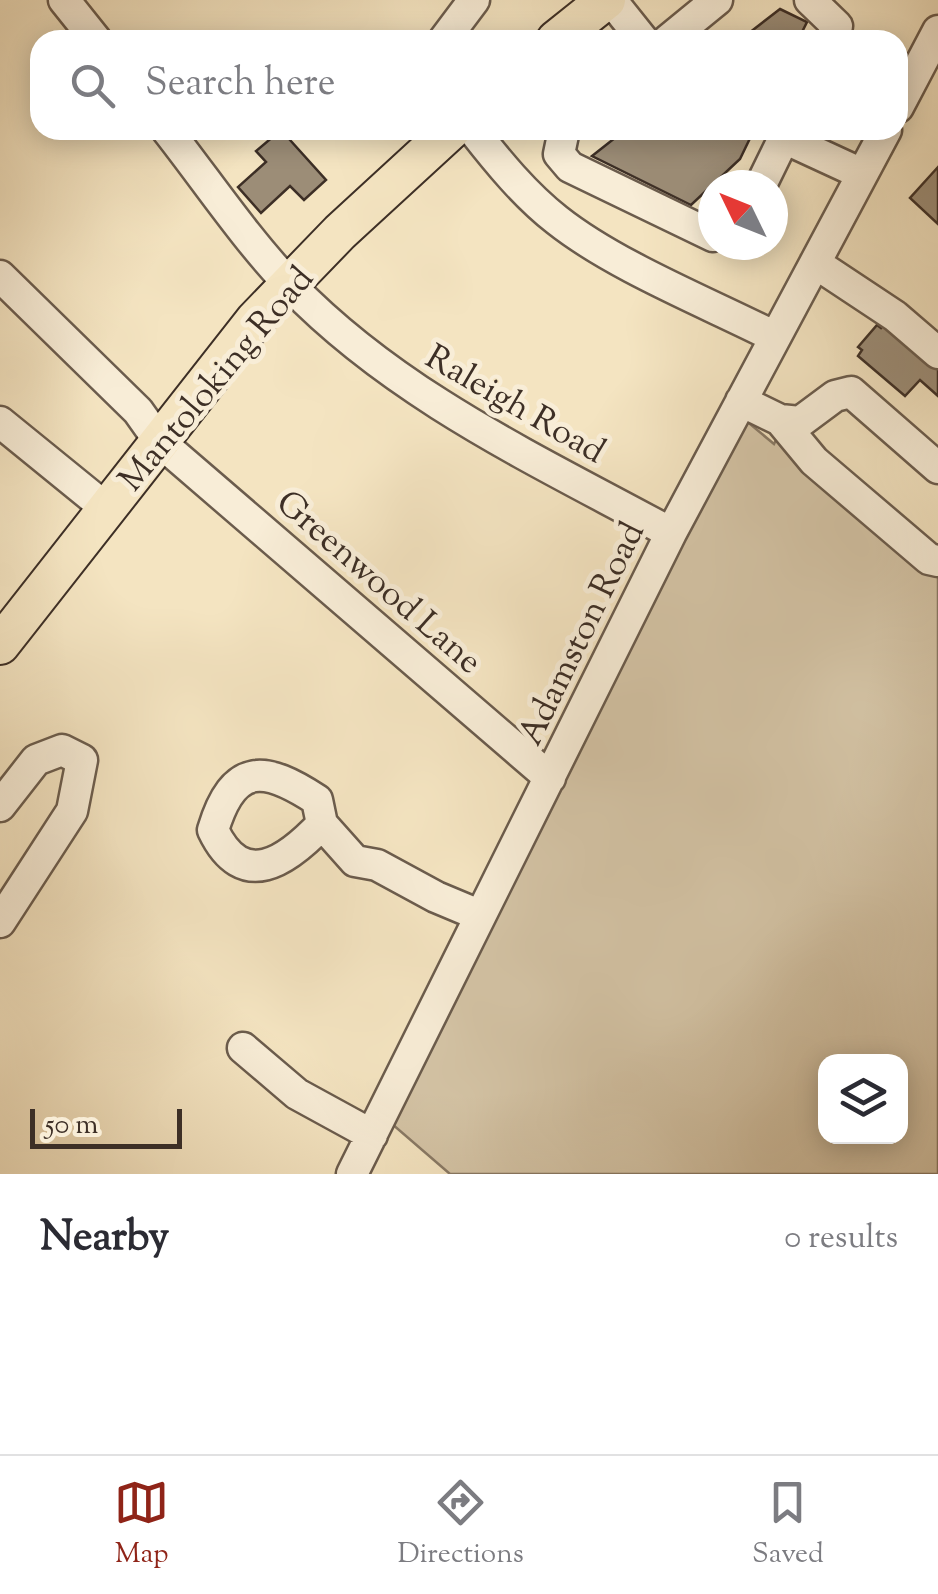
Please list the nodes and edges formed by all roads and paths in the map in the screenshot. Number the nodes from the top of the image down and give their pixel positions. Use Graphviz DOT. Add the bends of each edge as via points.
graph roads {
  1 [pos="64,0"];
  2 [pos="474,0"];
  3 [pos="609,0"];
  4 [pos="717,0"];
  5 [pos="810,0"];
  6 [pos="88,30"];
  7 [pos="452,30"];
  8 [pos="569,30"];
  9 [pos="635,30"];
  10 [pos="680,30"];
  11 [pos="835,30"];
  12 [pos="938,31"];
  13 [pos="908,88"];
  14 [pos="175,140"];
  15 [pos="441,140"];
  16 [pos="481,140"];
  17 [pos="562,140"];
  18 [pos="783,140"];
  19 [pos="797,140"];
  20 [pos="881,140"];
  21 [pos="768,170"];
  22 [pos="862,174"];
  23 [pos="698,229"];
  24 [pos="814,263"];
  25 [pos="0,276"];
  26 [pos="290,284"];
  27 [pos="775,337"];
  28 [pos="938,353"];
  29 [pos="741,401"];
  30 [pos="780,420"];
  31 [pos="0,422"];
  32 [pos="160,442"];
  33 [pos="938,468"];
  34 [pos="108,509"];
  35 [pos="671,533"];
  36 [pos="938,562"];
  37 [pos="0,645"];
  38 [pos="550,778"];
  39 [pos="0,806"];
  40 [pos="322,824"];
  41 [pos="479,914"];
  42 [pos="0,922"];
  43 [pos="243,1048"];
  44 [pos="372,1135"];
  45 [pos="352,1174"];
  1 -- 6 [label="street"];
  2 -- 7 [label="street"];
  3 -- 8 [label="main road"];
  3 -- 9 [label="street"];
  4 -- 10 [label="street"];
  5 -- 11 [label="street"];
  12 -- 13 [label="street"];
  14 -- 26 [label="street, Raleigh Road"];
  15 -- 26 [label="main road, Mantoloking Road"];
  16 -- 27 [label="street" via="556,220"];
  17 -- 23 [label="street" via="559,154 570,167"];
  18 -- 21 [label="street"];
  19 -- 22 [label="street"];
  20 -- 22 [label="street, Adamston Road"];
  22 -- 24 [label="street, Adamston Road"];
  24 -- 27 [label="street, Adamston Road"];
  24 -- 28 [label="street"];
  25 -- 32 [label="street, Greenwood Lane" via="138,411"];
  26 -- 32 [label="main road, Mantoloking Road"];
  26 -- 35 [label="street, Raleigh Road" via="390,373 444,410"];
  27 -- 29 [label="street, Adamston Road"];
  29 -- 30 [label="street"];
  29 -- 35 [label="street, Adamston Road"];
  30 -- 33 [label="street" via="800,422 850,392"];
  30 -- 36 [label="street" via="814,461"];
  31 -- 34 [label="street"];
  32 -- 34 [label="main road, Mantoloking Road"];
  32 -- 38 [label="street, Greenwood Lane"];
  34 -- 37 [label="main road, Mantoloking Road"];
  35 -- 38 [label="street, Adamston Road"];
  38 -- 41 [label="street, Adamston Road"];
  39 -- 42 [label="street" via="36,760 62,750 82,760 72,811"];
  40 -- 41 [label="street" via="355,861 378,865"];
  41 -- 44 [label="street, Adamston Road"];
  43 -- 44 [label="street" via="296,1094"];
  44 -- 45 [label="street, Adamston Road"];
}
